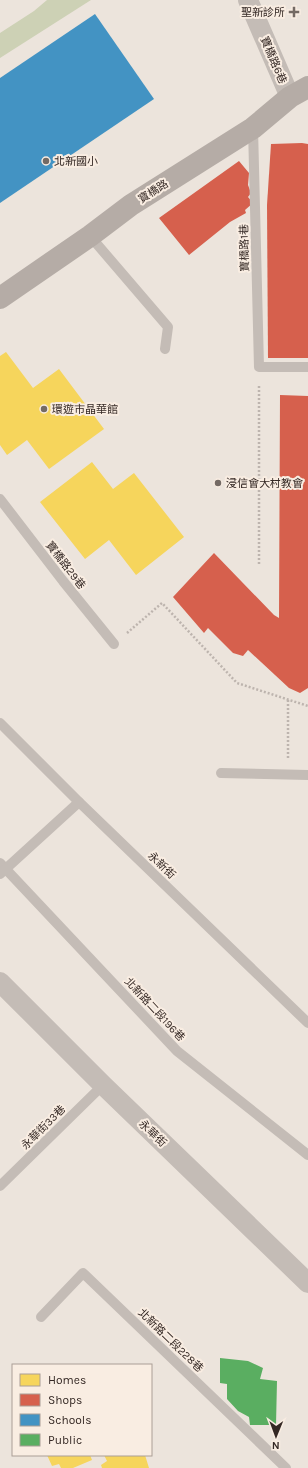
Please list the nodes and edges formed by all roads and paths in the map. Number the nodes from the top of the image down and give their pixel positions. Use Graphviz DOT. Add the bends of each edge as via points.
graph roads {
  1 [pos="248,0"];
  2 [pos="299,92"];
  3 [pos="253,128"];
  4 [pos="90,236"];
  5 [pos="0,298"];
  6 [pos="165,349"];
  7 [pos="259,367"];
  8 [pos="308,367"];
  9 [pos="0,499"];
  10 [pos="259,564"];
  11 [pos="114,644"];
  12 [pos="288,700"];
  13 [pos="308,706"];
  14 [pos="0,723"];
  15 [pos="221,773"];
  16 [pos="288,775"];
  17 [pos="308,775"];
  18 [pos="79,802"];
  19 [pos="2,869"];
  20 [pos="0,982"];
  21 [pos="308,1023"];
  22 [pos="103,1085"];
  23 [pos="308,1155"];
  24 [pos="2,1181"];
  25 [pos="308,1283"];
  26 [pos="41,1317"];
  27 [pos="286,1468"];
  1 -- 2 [label="street, 寶橋路6巷"];
  2 -- 3 [label="street, 寶橋路"];
  3 -- 4 [label="street, 寶橋路" via="131,205"];
  3 -- 7 [label="lane, 寶橋路1巷"];
  4 -- 5 [label="street, 寶橋路"];
  4 -- 6 [label="lane" via="168,327"];
  7 -- 8 [label="lane"];
  7 -- 10 [label="path"];
  9 -- 11 [label="lane, 寶橋路29巷"];
  11 -- 12 [label="path" via="162,603 237,683"];
  12 -- 13 [label="path"];
  12 -- 16 [label="path"];
  14 -- 18 [label="lane, 永新街"];
  15 -- 16 [label="lane"];
  16 -- 17 [label="lane"];
  18 -- 19 [label="lane"];
  18 -- 21 [label="lane, 永新街"];
  19 -- 23 [label="lane, 北新路二段196巷" via="177,1051"];
  20 -- 22 [label="street, 永華街"];
  22 -- 24 [label="lane, 永華街33巷"];
  22 -- 25 [label="street, 永華街"];
  26 -- 27 [label="lane, 北新路二段228巷" via="83,1273"];
}
